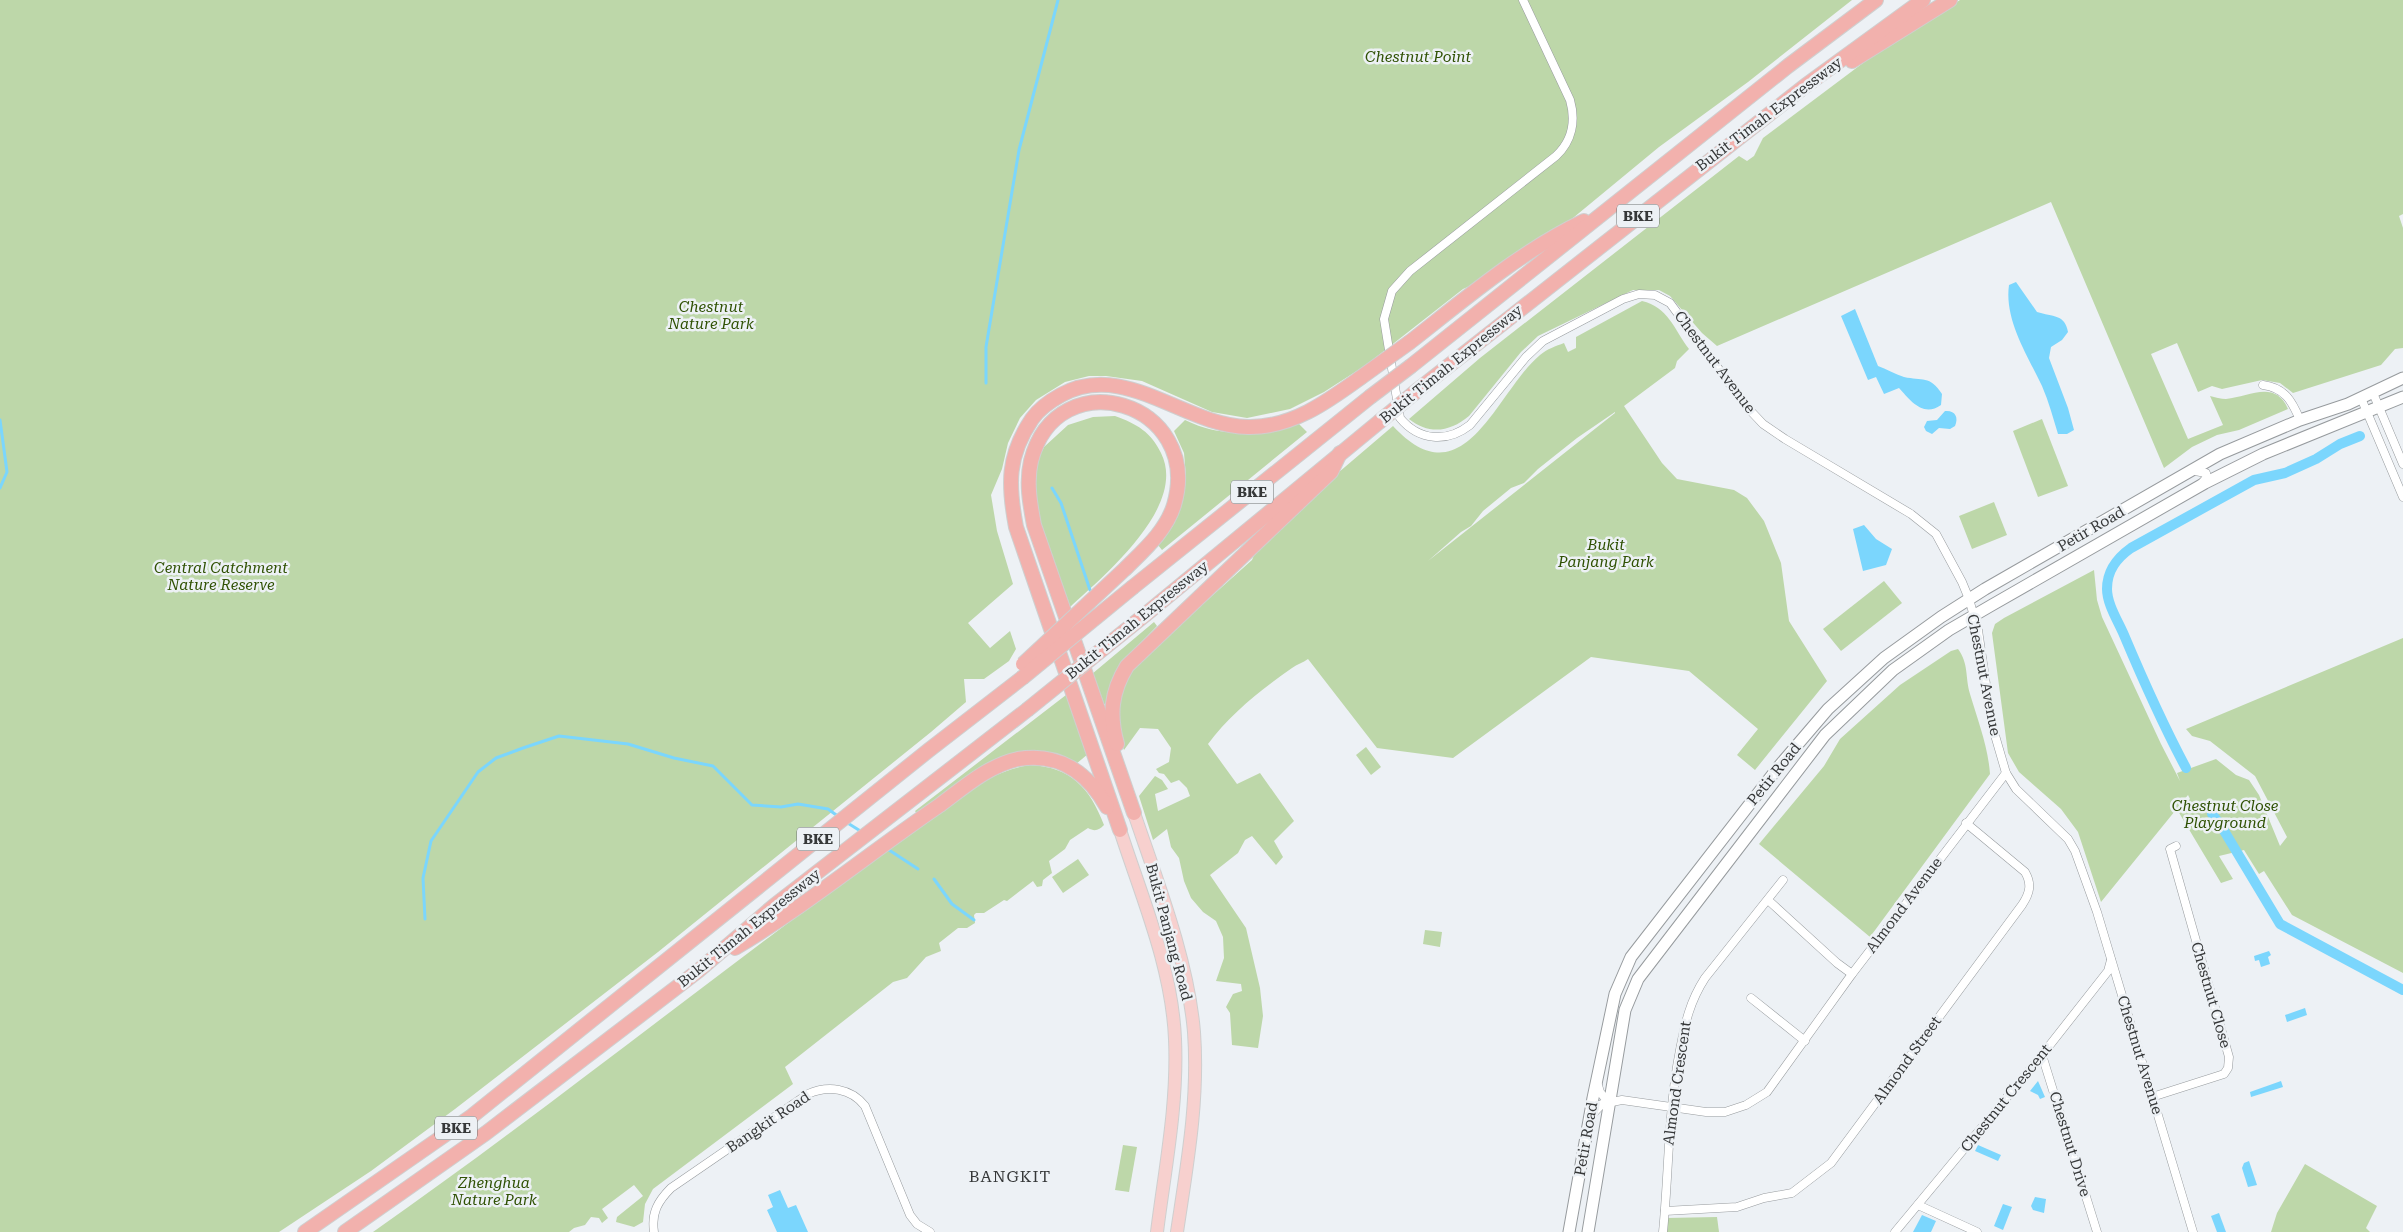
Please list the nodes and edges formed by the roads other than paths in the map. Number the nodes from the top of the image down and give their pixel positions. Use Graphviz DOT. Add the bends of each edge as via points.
graph roads {
  1 [pos="1523,0"];
  2 [pos="1876,0"];
  3 [pos="1923,0"];
  4 [pos="1950,0"];
  5 [pos="1805,86"];
  6 [pos="1607,210"];
  7 [pos="2403,378"];
  8 [pos="2263,385"];
  9 [pos="2373,393"];
  10 [pos="2403,397"];
  11 [pos="2361,398"];
  12 [pos="2379,406"];
  13 [pos="2366,411"];
  14 [pos="2300,420"];
  15 [pos="1340,453"];
  16 [pos="2403,464"];
  17 [pos="2186,474"];
  18 [pos="2193,490"];
  19 [pos="2403,497"];
  20 [pos="1969,599"];
  21 [pos="1973,616"];
  22 [pos="995,698"];
  23 [pos="1108,730"];
  24 [pos="2006,773"];
  25 [pos="1134,813"];
  26 [pos="1966,823"];
  27 [pos="1120,830"];
  28 [pos="2176,846"];
  29 [pos="1698,869"];
  30 [pos="1713,878"];
  31 [pos="1783,880"];
  32 [pos="1768,900"];
  33 [pos="2111,960"];
  34 [pos="698,971"];
  35 [pos="1852,974"];
  36 [pos="1751,998"];
  37 [pos="1805,1041"];
  38 [pos="2042,1055"];
  39 [pos="1596,1079"];
  40 [pos="2152,1098"];
  41 [pos="1608,1102"];
  42 [pos="1671,1108"];
  43 [pos="1589,1120"];
  44 [pos="1918,1205"];
  45 [pos="1665,1211"];
  46 [pos="1159,1218"];
  47 [pos="305,1232"];
  48 [pos="345,1232"];
  49 [pos="654,1232"];
  50 [pos="930,1232"];
  51 [pos="1147,1232"];
  52 [pos="1157,1232"];
  53 [pos="1177,1232"];
  54 [pos="1569,1232"];
  55 [pos="1588,1232"];
  56 [pos="1662,1232"];
  57 [pos="1895,1232"];
  58 [pos="1977,1232"];
  59 [pos="2097,1232"];
  60 [pos="2194,1232"];
  1 -- 20 [label="street, Chestnut Avenue" via="1570,100 1570,136 1556,156 1410,271 1392,291 1384,319 1400,418 1410,428 1426,436 1442,437 1460,432 1470,425 1543,341 1623,299 1639,294 1655,295 1670,303 1746,406 1763,424 1911,514 1936,534"];
  2 -- 6 [label="highway, Bukit Timah Expressway / BKE"];
  3 -- 5 [label="highway, Bukit Timah Expressway / BKE"];
  4 -- 5 [label="highway" via="1868,52"];
  5 -- 15 [label="highway, Bukit Timah Expressway / BKE, bridge"];
  6 -- 22 [label="highway, Bukit Timah Expressway / BKE, bridge"];
  6 -- 27 [label="highway, bridge" via="1561,232 1479,288 1328,401 1294,418 1272,425 1224,425 1138,390 1106,384 1068,391 1035,415 1020,436 1014,452 1010,476 1016,527"];
  7 -- 9 [label="main road, Petir Road"];
  8 -- 14 [label="street" via="2277,388 2288,396"];
  9 -- 11 [label="main road, Petir Road"];
  9 -- 12 [label="street"];
  10 -- 12 [label="main road, Petir Road"];
  11 -- 13 [label="street"];
  11 -- 14 [label="main road, Petir Road"];
  12 -- 13 [label="main road, Petir Road"];
  12 -- 16 [label="street"];
  13 -- 18 [label="main road, Petir Road" via="2263,454"];
  13 -- 19 [label="street"];
  14 -- 17 [label="main road, Petir Road" via="2220,454"];
  15 -- 23 [label="highway" via="1330,472 1128,666 1113,696"];
  15 -- 34 [label="highway, Bukit Timah Expressway / BKE, bridge" via="1146,614 775,905"];
  17 -- 18 [label="street, Petir Road" via="2197,470 2206,473 2205,481"];
  17 -- 20 [label="main road, Petir Road"];
  18 -- 21 [label="main road, Petir Road"];
  20 -- 21 [label="street, Chestnut Avenue"];
  20 -- 29 [label="main road, Petir Road" via="1884,658 1828,709"];
  21 -- 24 [label="street, Chestnut Avenue" via="1978,630 1992,725"];
  21 -- 30 [label="main road, Petir Road" via="1893,670 1838,720"];
  22 -- 23 [label="highway, bridge" via="1024,664 1126,568 1156,537 1174,506 1179,477 1176,456 1166,436 1152,420 1129,406 1106,401 1074,407 1048,427 1036,444 1030,462 1028,496 1034,525"];
  22 -- 47 [label="highway, Bukit Timah Expressway / BKE" via="472,1116"];
  23 -- 25 [label="highway"];
  24 -- 26 [label="street, Almond Avenue"];
  24 -- 33 [label="street, Chestnut Avenue" via="2016,789 2068,838 2075,850"];
  25 -- 53 [label="main road, Bukit Panjang Road" via="1164,904 1194,1031 1195,1108"];
  26 -- 35 [label="street, Almond Avenue"];
  26 -- 45 [label="street, Almond Street" via="2025,872 2030,890 1831,1163 1792,1193 1737,1207"];
  27 -- 34 [label="highway" via="1093,787 1070,766 1049,759 1018,759 986,772 785,918"];
  27 -- 46 [label="main road, Bukit Panjang Road" via="1168,985 1175,1038 1176,1098"];
  28 -- 40 [label="street, Chestnut Close" via="2170,849 2229,1057 2228,1068 2224,1074"];
  29 -- 30 [label="main road" via="1705,864 1711,866"];
  29 -- 39 [label="main road, Petir Road" via="1630,957 1615,994"];
  30 -- 41 [label="main road, Petir Road" via="1638,978 1625,1010"];
  31 -- 32 [label="street, Almond Crescent"];
  32 -- 35 [label="street"];
  32 -- 42 [label="street, Almond Crescent" via="1696,991 1687,1013"];
  33 -- 38 [label="street, Chestnut Crescent" via="2108,971"];
  33 -- 40 [label="street, Chestnut Avenue"];
  34 -- 48 [label="highway, Bukit Timah Expressway / BKE" via="486,1133"];
  35 -- 37 [label="street, Almond Avenue"];
  36 -- 37 [label="street"];
  37 -- 42 [label="street, Almond Avenue" via="1767,1092 1746,1105 1725,1112"];
  38 -- 44 [label="street, Chestnut Crescent"];
  38 -- 59 [label="street, Chestnut Drive"];
  39 -- 41 [label="street"];
  39 -- 43 [label="main road, Petir Road"];
  40 -- 60 [label="street, Chestnut Avenue"];
  41 -- 42 [label="street, Almond Avenue" via="1622,1100"];
  41 -- 43 [label="street" via="1597,1108"];
  41 -- 55 [label="main road, Petir Road"];
  42 -- 45 [label="street, Almond Crescent"];
  43 -- 54 [label="main road, Petir Road"];
  44 -- 57 [label="street, Chestnut Crescent"];
  44 -- 58 [label="street"];
  45 -- 56 [label="street, Almond Crescent"];
  46 -- 51 [label="main road"];
  46 -- 52 [label="main road, Bukit Panjang Road"];
  49 -- 50 [label="street, Bangkit Road" via="655,1210 671,1188 808,1094 827,1088 849,1093 865,1106 910,1215"];
}
